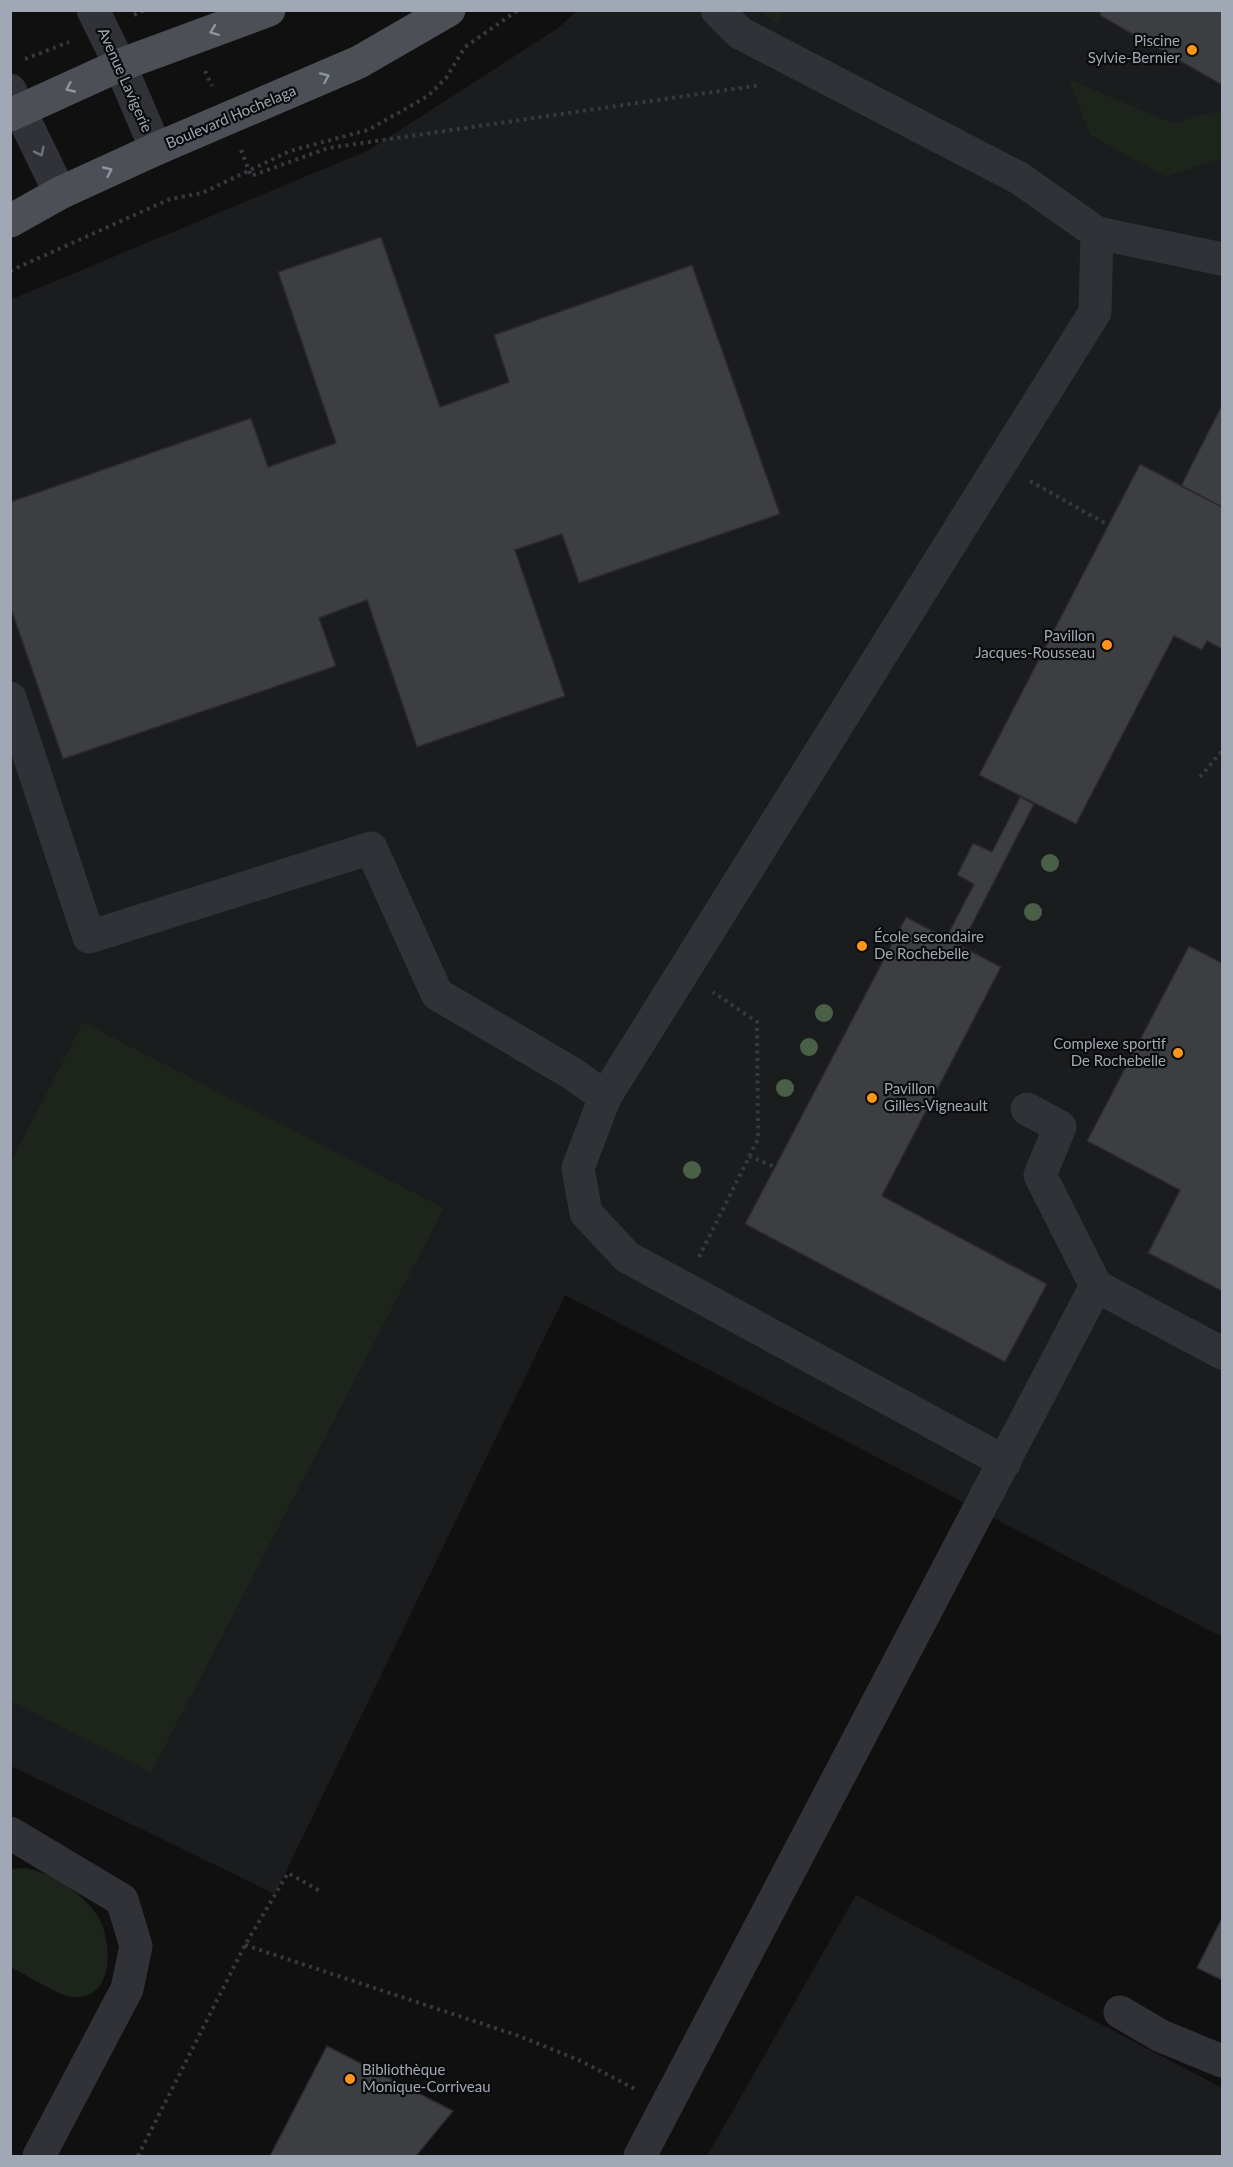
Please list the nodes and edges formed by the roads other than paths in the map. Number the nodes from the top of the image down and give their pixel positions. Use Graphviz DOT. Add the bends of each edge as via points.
graph roads {
  1 [pos="93,10"];
  2 [pos="269,10"];
  3 [pos="449,10"];
  4 [pos="717,10"];
  5 [pos="120,65"];
  6 [pos="14,105"];
  7 [pos="156,149"];
  8 [pos="60,193"];
  9 [pos="10,221"];
  10 [pos="1097,233"];
  11 [pos="1222,259"];
  12 [pos="10,698"];
  13 [pos="605,1096"];
  14 [pos="1027,1109"];
  15 [pos="1096,1286"];
  16 [pos="1222,1353"];
  17 [pos="1005,1462"];
  18 [pos="10,1833"];
  19 [pos="1120,2012"];
  20 [pos="1222,2061"];
  21 [pos="642,2153"];
  22 [pos="39,2157"];
  1 -- 5 [label="street, Avenue Lavigerie"];
  2 -- 5 [label="main road, one-way"];
  7 -- 3 [label="main road, Boulevard Hochelaga, one-way" via="358,62"];
  4 -- 10 [label="street" via="740,33 1019,178"];
  5 -- 6 [label="main road, one-way"];
  5 -- 7 [label="street, Avenue Lavigerie"];
  6 -- 8 [label="street, one-way"];
  8 -- 7 [label="main road, Boulevard Hochelaga, one-way"];
  8 -- 9 [label="main road, Boulevard Hochelaga"];
  10 -- 11 [label="street"];
  10 -- 13 [label="street" via="1095,312"];
  12 -- 13 [label="street" via="89,937 371,848 437,994"];
  13 -- 17 [label="street" via="579,1168 586,1213 627,1257"];
  14 -- 15 [label="street" via="1060,1127 1040,1175"];
  15 -- 16 [label="street"];
  15 -- 17 [label="street"];
  17 -- 21 [label="street"];
  18 -- 22 [label="street" via="122,1900 136,1946 126,1989"];
  19 -- 20 [label="street" via="1161,2036"];
}
